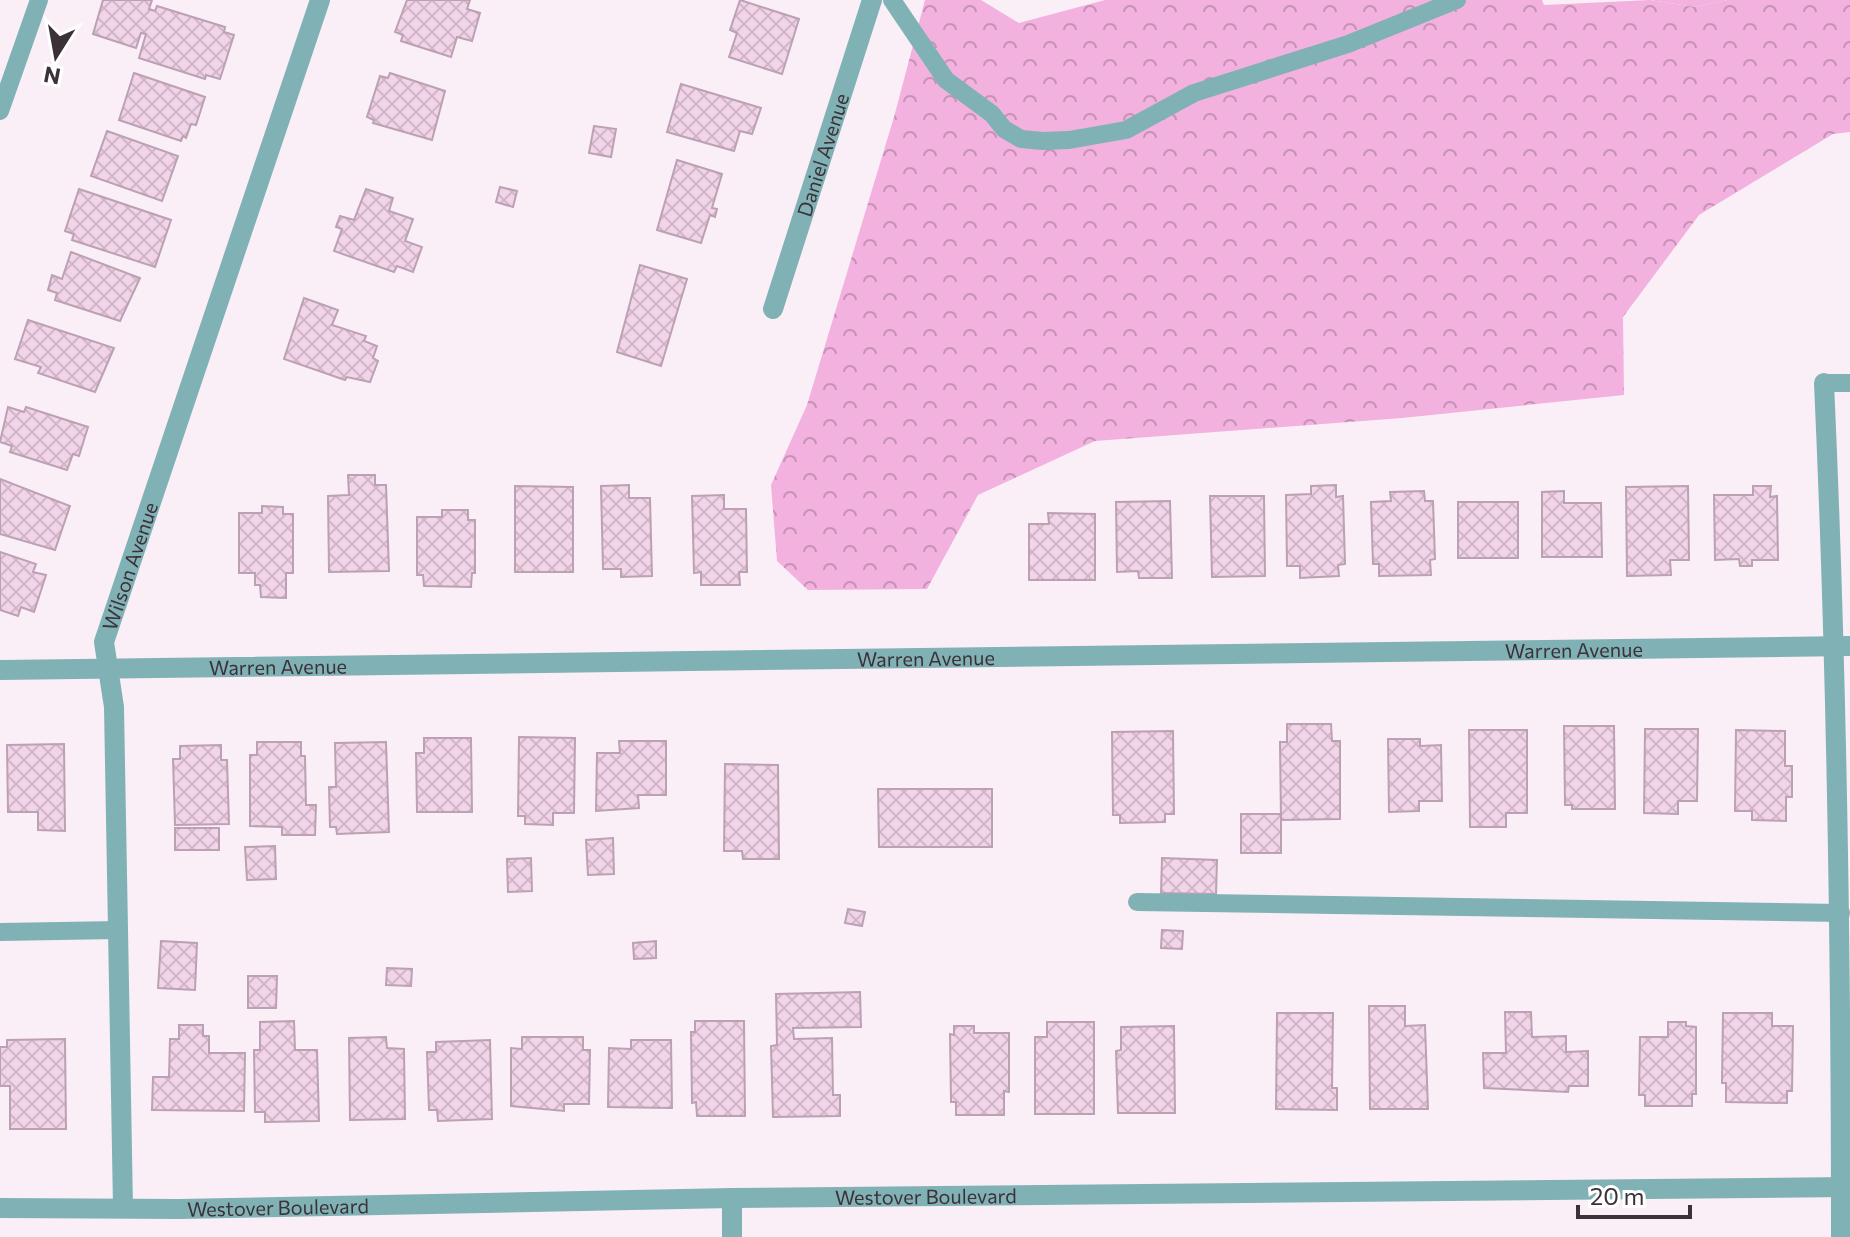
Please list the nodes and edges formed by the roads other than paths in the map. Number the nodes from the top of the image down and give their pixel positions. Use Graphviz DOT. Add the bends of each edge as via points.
graph roads {
  1 [pos="39,0"];
  2 [pos="320,0"];
  3 [pos="872,0"];
  4 [pos="892,0"];
  5 [pos="1457,0"];
  6 [pos="0,111"];
  7 [pos="773,309"];
  8 [pos="1824,383"];
  9 [pos="1850,383"];
  10 [pos="1843,646"];
  11 [pos="107,668"];
  12 [pos="0,670"];
  13 [pos="1137,902"];
  14 [pos="1841,913"];
  15 [pos="118,930"];
  16 [pos="0,932"];
  17 [pos="1846,1187"];
  18 [pos="732,1198"];
  19 [pos="123,1207"];
  20 [pos="0,1208"];
  21 [pos="732,1237"];
  22 [pos="1841,1237"];
  1 -- 6 [label="lane"];
  2 -- 11 [label="street, Wilson Avenue" via="104,642"];
  3 -- 7 [label="street, Daniel Avenue"];
  4 -- 5 [label="lane" via="946,80 1004,129 1021,139 1043,141 1126,130 1194,93 1348,44"];
  8 -- 9 [label="lane"];
  8 -- 10 [label="street"];
  10 -- 11 [label="street, Warren Avenue"];
  10 -- 14 [label="street"];
  11 -- 12 [label="street, Warren Avenue"];
  11 -- 15 [label="street, Wilson Avenue" via="114,707"];
  13 -- 14 [label="lane"];
  14 -- 17 [label="street"];
  15 -- 16 [label="lane"];
  15 -- 19 [label="street, Wilson Avenue"];
  17 -- 18 [label="street, Westover Boulevard"];
  17 -- 22 [label="street"];
  18 -- 19 [label="street, Westover Boulevard"];
  18 -- 21 [label="street"];
  19 -- 20 [label="street, Westover Boulevard"];
}
